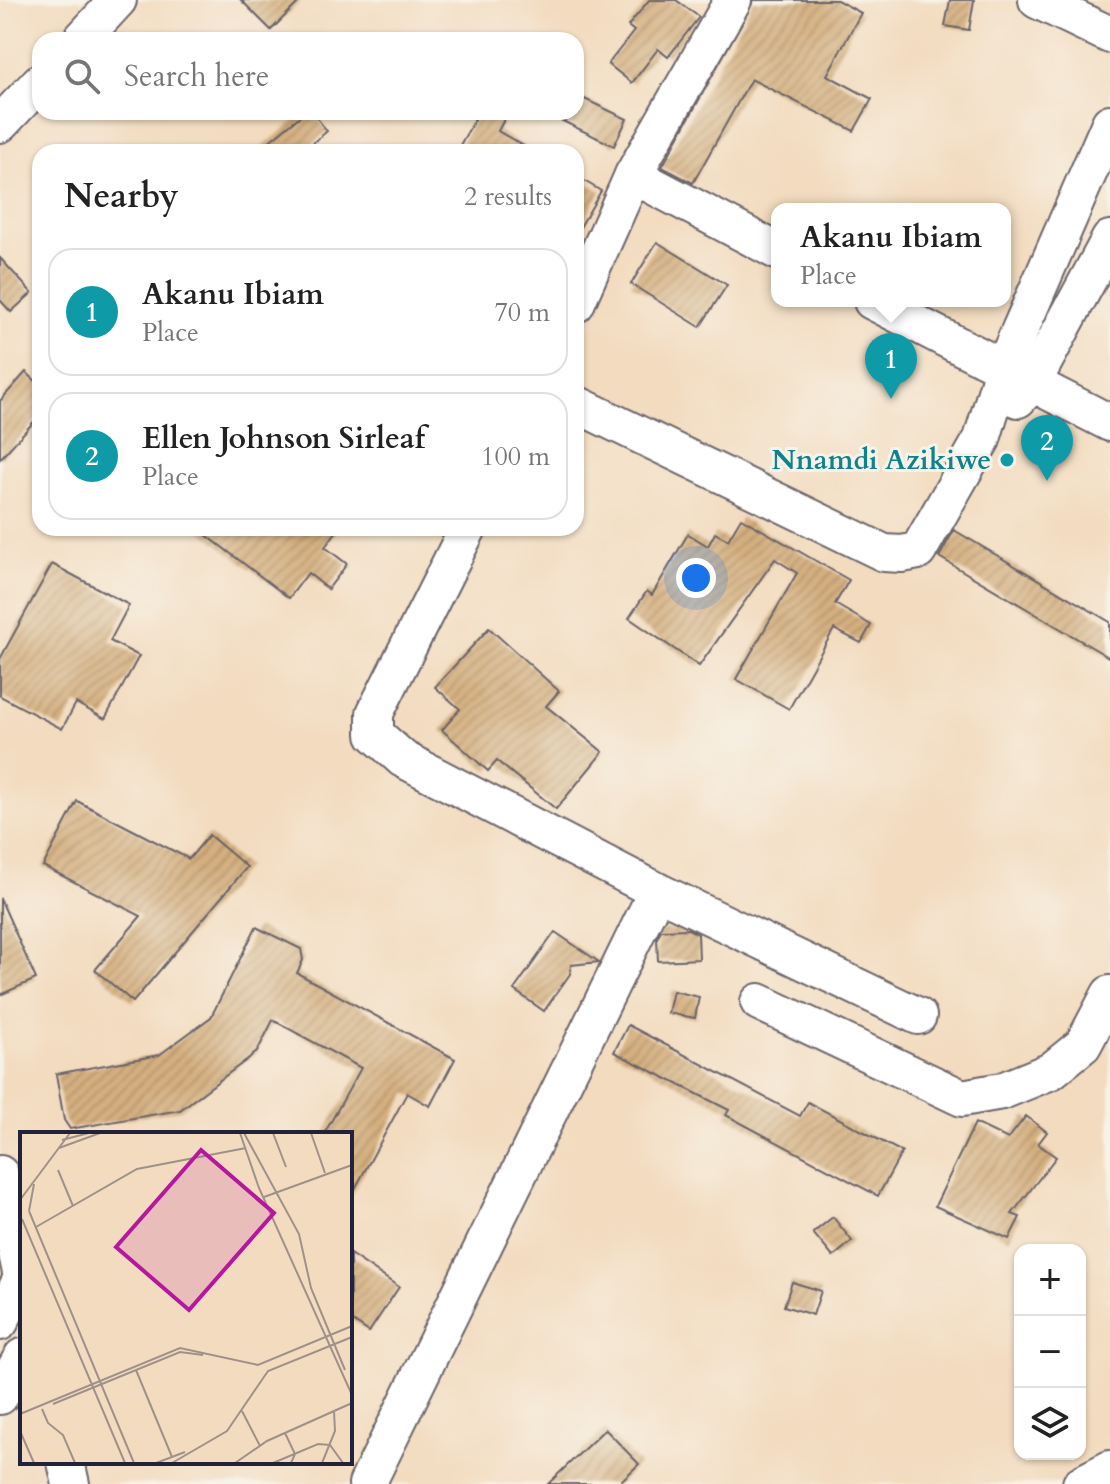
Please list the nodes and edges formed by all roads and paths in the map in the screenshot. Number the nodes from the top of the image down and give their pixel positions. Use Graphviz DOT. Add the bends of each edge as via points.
graph roads {
  1 [pos="733,0"];
  2 [pos="1037,0"];
  3 [pos="104,4"];
  4 [pos="86,32"];
  5 [pos="1110,35"];
  6 [pos="32,90"];
  7 [pos="1110,123"];
  8 [pos="0,124"];
  9 [pos="633,175"];
  10 [pos="1110,239"];
  11 [pos="771,248"];
  12 [pos="584,286"];
  13 [pos="884,307"];
  14 [pos="1018,376"];
  15 [pos="584,408"];
  16 [pos="1110,423"];
  17 [pos="464,536"];
  18 [pos="657,891"];
  19 [pos="1110,994"];
  20 [pos="759,1002"];
  21 [pos="918,1016"];
  22 [pos="1,1186"];
  23 [pos="20,1269"];
  24 [pos="20,1282"];
  25 [pos="0,1322"];
  26 [pos="20,1361"];
  27 [pos="0,1396"];
  28 [pos="66,1464"];
  29 [pos="71,1484"];
  30 [pos="367,1484"];
  1 -- 9 [label="street"];
  2 -- 5 [label="street"];
  3 -- 4 [label="street"];
  6 -- 8 [label="street"];
  7 -- 14 [label="street"];
  9 -- 11 [label="street"];
  9 -- 12 [label="street"];
  10 -- 14 [label="street"];
  13 -- 14 [label="street"];
  14 -- 15 [label="street" via="918,551 893,554"];
  14 -- 16 [label="street"];
  17 -- 18 [label="street" via="375,713 375,734 403,759"];
  18 -- 21 [label="street"];
  18 -- 30 [label="street"];
  19 -- 20 [label="street" via="1083,1045 1051,1071 1002,1091 962,1098"];
  22 -- 23 [label="street"];
  24 -- 25 [label="street"];
  26 -- 27 [label="street"];
  28 -- 29 [label="street"];
}
